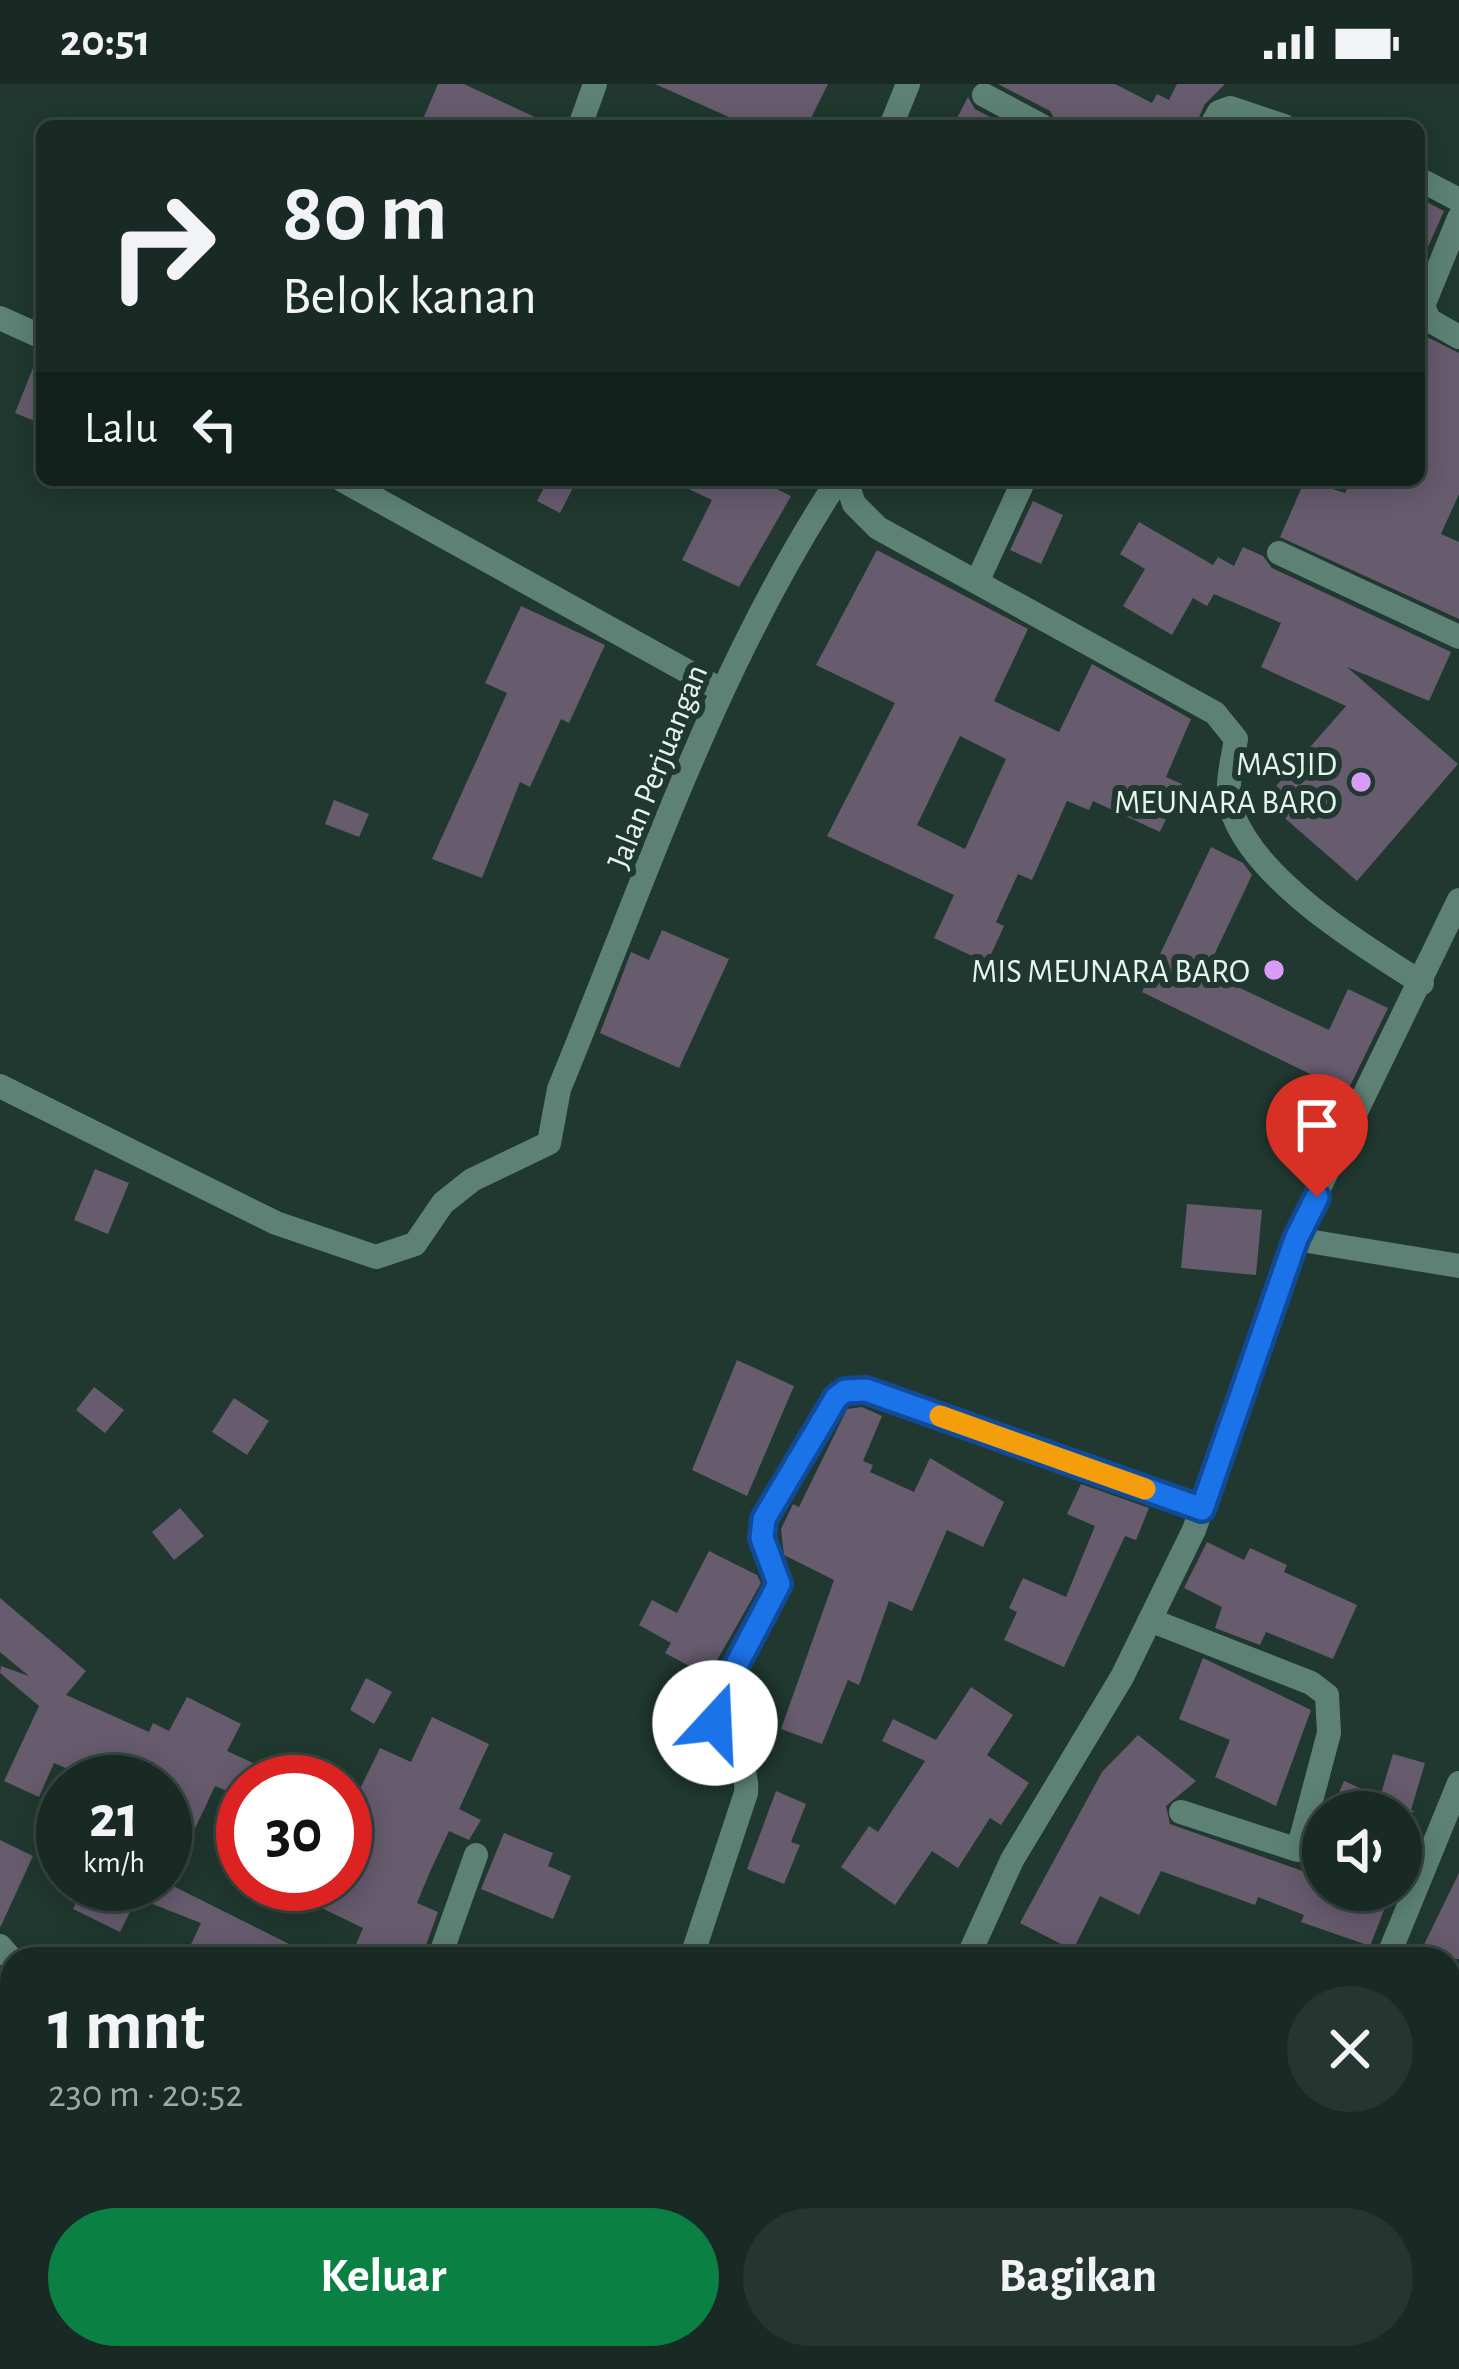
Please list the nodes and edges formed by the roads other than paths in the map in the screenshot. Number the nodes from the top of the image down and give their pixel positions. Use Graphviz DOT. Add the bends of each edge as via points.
graph roads {
  1 [pos="595,84"];
  2 [pos="908,84"];
  3 [pos="984,95"];
  4 [pos="582,120"];
  5 [pos="894,120"];
  6 [pos="1031,120"];
  7 [pos="1214,120"];
  8 [pos="1266,120"];
  9 [pos="1425,182"];
  10 [pos="1459,200"];
  11 [pos="1459,218"];
  12 [pos="1425,300"];
  13 [pos="1425,309"];
  14 [pos="0,317"];
  15 [pos="36,335"];
  16 [pos="1459,337"];
  17 [pos="353,486"];
  18 [pos="838,486"];
  19 [pos="845,486"];
  20 [pos="1021,486"];
  21 [pos="1279,554"];
  22 [pos="978,580"];
  23 [pos="1459,637"];
  24 [pos="721,689"];
  25 [pos="1459,900"];
  26 [pos="1422,982"];
  27 [pos="0,1086"];
  28 [pos="1299,1231"];
  29 [pos="1459,1266"];
  30 [pos="1202,1509"];
  31 [pos="1150,1619"];
  32 [pos="1459,1783"];
  33 [pos="1320,1791"];
  34 [pos="1181,1812"];
  35 [pos="1302,1849"];
  36 [pos="1422,1849"];
  37 [pos="476,1855"];
  38 [pos="1401,1911"];
  39 [pos="443,1947"];
  40 [pos="695,1947"];
  41 [pos="973,1947"];
  42 [pos="1391,1947"];
  1 -- 4 [label="street"];
  2 -- 5 [label="street"];
  3 -- 6 [label="street"];
  7 -- 8 [label="street" via="1230,108"];
  9 -- 10 [label="street"];
  11 -- 12 [label="street"];
  13 -- 16 [label="street"];
  14 -- 15 [label="street"];
  17 -- 24 [label="street"];
  18 -- 24 [label="street, Jalan Perjuangan" via="801,536"];
  19 -- 22 [label="street" via="878,528"];
  20 -- 22 [label="street"];
  21 -- 23 [label="street"];
  22 -- 26 [label="street" via="1215,713 1235,739 1228,789 1249,841 1352,939"];
  24 -- 27 [label="street, Jalan Perjuangan" via="559,1089 554,1132 543,1151 472,1180 443,1203 416,1244 376,1257 276,1222"];
  25 -- 26 [label="street"];
  26 -- 28 [label="street"];
  28 -- 29 [label="street"];
  28 -- 30 [label="street"];
  30 -- 31 [label="street"];
  30 -- 40 [label="street" via="866,1390 836,1398 764,1519 762,1538 779,1584 717,1702 715,1723 744,1768 746,1792"];
  31 -- 33 [label="street" via="1327,1695"];
  31 -- 41 [label="street" via="1012,1859"];
  32 -- 36 [label="street"];
  34 -- 35 [label="street"];
  37 -- 39 [label="street"];
  38 -- 42 [label="street"];
}
